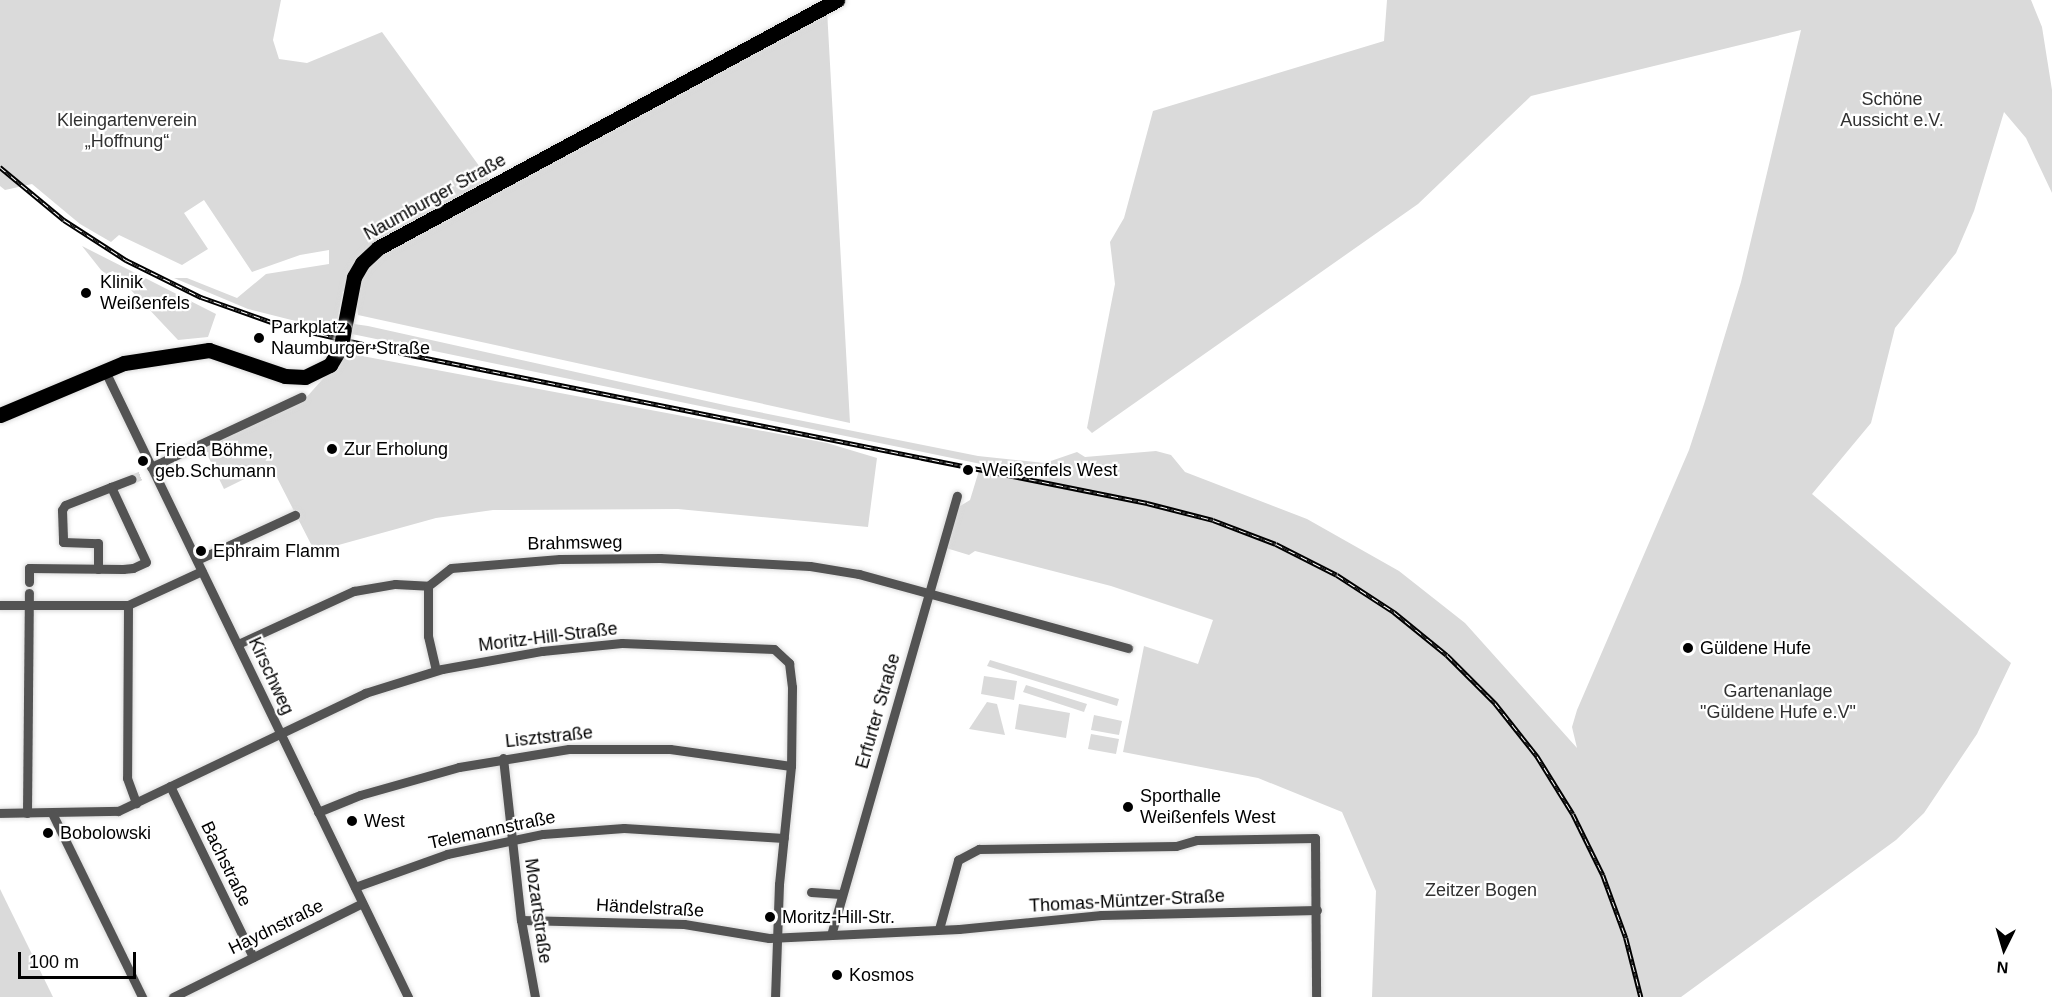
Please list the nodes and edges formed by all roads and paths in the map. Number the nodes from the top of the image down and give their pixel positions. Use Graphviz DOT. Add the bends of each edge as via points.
graph roads {
  1 [pos="837,0"];
  2 [pos="104,369"];
  3 [pos="301,397"];
  4 [pos="0,416"];
  5 [pos="152,469"];
  6 [pos="142,475"];
  7 [pos="132,479"];
  8 [pos="111,487"];
  9 [pos="957,496"];
  10 [pos="295,515"];
  11 [pos="197,560"];
  12 [pos="98,569"];
  13 [pos="202,571"];
  14 [pos="29,582"];
  15 [pos="428,586"];
  16 [pos="29,593"];
  17 [pos="930,593"];
  18 [pos="0,605"];
  19 [pos="28,605"];
  20 [pos="128,605"];
  21 [pos="238,644"];
  22 [pos="1128,648"];
  23 [pos="436,670"];
  24 [pos="280,732"];
  25 [pos="503,758"];
  26 [pos="791,766"];
  27 [pos="170,786"];
  28 [pos="136,803"];
  29 [pos="318,812"];
  30 [pos="0,813"];
  31 [pos="27,813"];
  32 [pos="52,813"];
  33 [pos="784,838"];
  34 [pos="512,839"];
  35 [pos="355,886"];
  36 [pos="811,892"];
  37 [pos="841,894"];
  38 [pos="362,903"];
  39 [pos="1317,910"];
  40 [pos="521,920"];
  41 [pos="939,929"];
  42 [pos="831,934"];
  43 [pos="775,937"];
  44 [pos="253,957"];
  45 [pos="142,997"];
  46 [pos="173,997"];
  47 [pos="408,997"];
  48 [pos="535,997"];
  49 [pos="775,997"];
  50 [pos="1316,997"];
  1 -- 2 [label="main road, Naumburger Straße, bridge" via="378,248 354,277 341,347 330,365 306,377 285,376 208,350"];
  2 -- 4 [label="main road, Naumburger Straße"];
  2 -- 5 [label="street, Kirschweg"];
  3 -- 5 [label="street"];
  5 -- 6 [label="street"];
  5 -- 11 [label="street, Kirschweg"];
  7 -- 8 [label="street"];
  8 -- 12 [label="street" via="146,562 133,568"];
  8 -- 12 [label="street" via="65,505 62,510 63,542 98,543"];
  9 -- 17 [label="street, Erfurter Straße"];
  10 -- 11 [label="street"];
  11 -- 13 [label="street, Kirschweg"];
  12 -- 14 [label="street" via="29,568"];
  13 -- 20 [label="street"];
  13 -- 21 [label="street, Kirschweg"];
  15 -- 17 [label="street, Brahmsweg" via="445,570 482,563 660,558 810,566"];
  15 -- 21 [label="street" via="395,584 354,591"];
  15 -- 23 [label="street" via="428,636"];
  16 -- 19 [label="street"];
  17 -- 22 [label="street, Brahmsweg"];
  17 -- 37 [label="street, Erfurter Straße"];
  18 -- 19 [label="street"];
  19 -- 20 [label="street"];
  19 -- 31 [label="street"];
  20 -- 28 [label="street" via="127,778"];
  21 -- 24 [label="street, Kirschweg"];
  23 -- 24 [label="street, Moritz-Hill-Straße" via="365,693"];
  23 -- 26 [label="street, Moritz-Hill-Straße" via="542,651 622,643 774,649 786,656 791,671"];
  24 -- 27 [label="street, Moritz-Hill-Straße"];
  24 -- 29 [label="street, Kirschweg"];
  25 -- 26 [label="street, Lisztstraße" via="569,749 633,747"];
  25 -- 29 [label="street, Lisztstraße" via="412,779"];
  25 -- 34 [label="street, Mozartstraße"];
  26 -- 33 [label="street, Moritz-Hill-Straße"];
  27 -- 28 [label="street, Moritz-Hill-Straße"];
  27 -- 44 [label="street, Bachstraße"];
  28 -- 32 [label="street, Moritz-Hill-Straße" via="111,812"];
  29 -- 35 [label="street, Kirschweg"];
  30 -- 31 [label="street, Moritz-Hill-Straße"];
  31 -- 32 [label="street, Moritz-Hill-Straße"];
  32 -- 45 [label="street"];
  33 -- 34 [label="street, Telemannstraße" via="624,828"];
  33 -- 43 [label="street, Moritz-Hill-Straße"];
  34 -- 35 [label="street, Telemannstraße" via="447,854"];
  34 -- 40 [label="street, Mozartstraße"];
  35 -- 38 [label="street, Kirschweg"];
  36 -- 37 [label="street"];
  37 -- 42 [label="street, Erfurter Straße"];
  38 -- 44 [label="street, Haydnstraße"];
  38 -- 47 [label="street, Kirschweg"];
  39 -- 41 [label="street, Thomas-Müntzer-Straße" via="1101,915"];
  39 -- 41 [label="street" via="1316,838 1214,839 1176,846 979,849 966,852 958,860"];
  39 -- 50 [label="street"];
  40 -- 43 [label="street, Händelstraße" via="684,924"];
  40 -- 48 [label="street, Mozartstraße"];
  41 -- 42 [label="street, Thomas-Müntzer-Straße"];
  42 -- 43 [label="street, Thomas-Müntzer-Straße"];
  43 -- 49 [label="street, Moritz-Hill-Straße"];
  44 -- 46 [label="street, Haydnstraße"];
}
